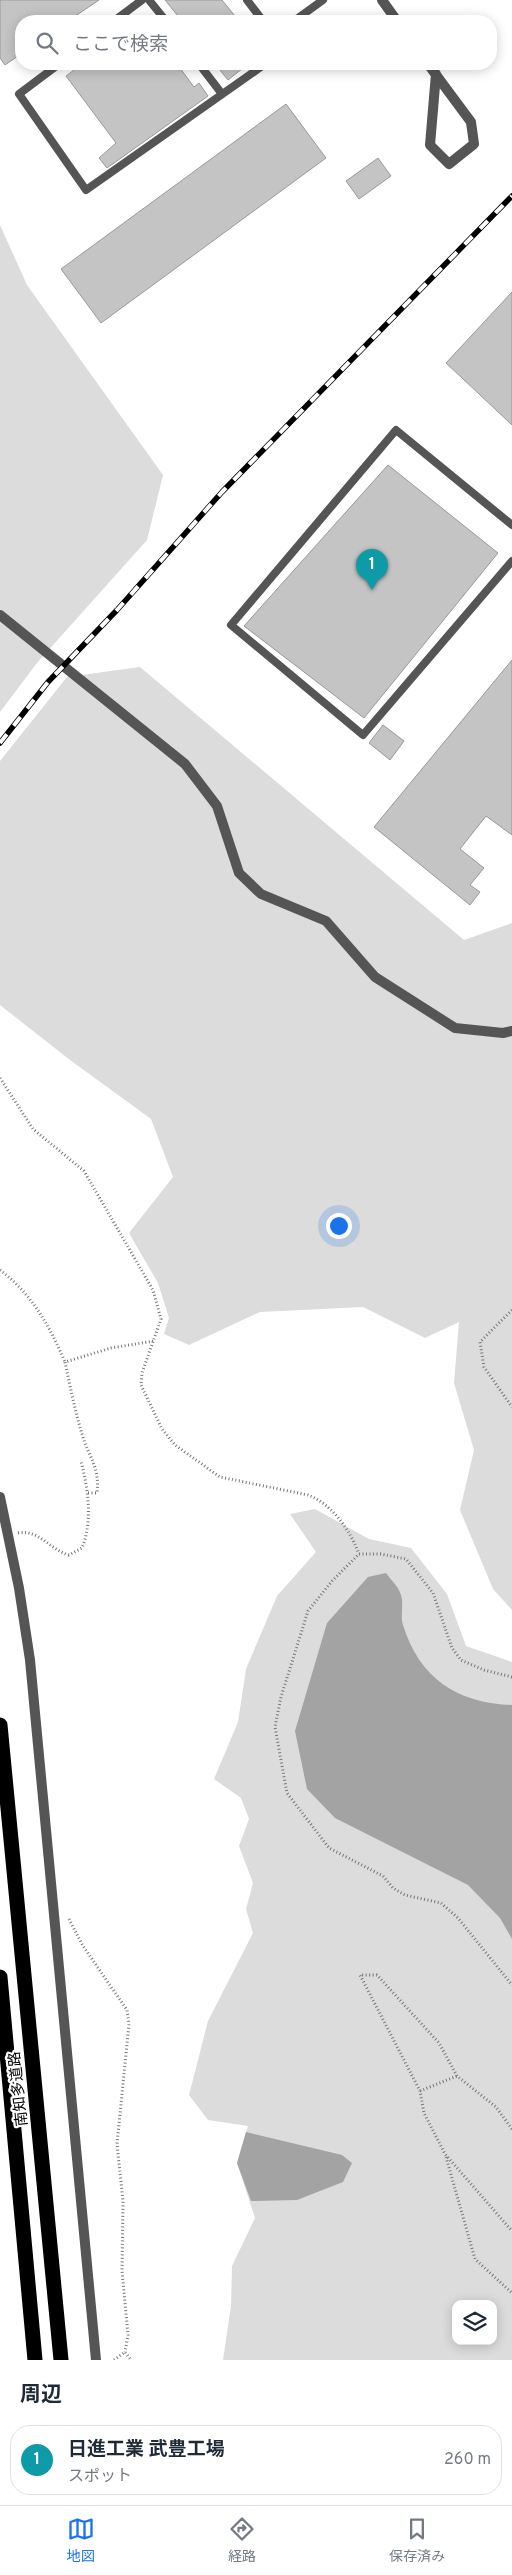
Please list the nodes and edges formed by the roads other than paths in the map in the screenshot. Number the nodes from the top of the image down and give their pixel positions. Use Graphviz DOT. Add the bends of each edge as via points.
graph roads {
  1 [pos="142,0"];
  2 [pos="150,0"];
  3 [pos="247,0"];
  4 [pos="323,0"];
  5 [pos="382,0"];
  6 [pos="122,15"];
  7 [pos="161,15"];
  8 [pos="258,15"];
  9 [pos="302,15"];
  10 [pos="393,15"];
  11 [pos="51,70"];
  12 [pos="204,70"];
  13 [pos="256,70"];
  14 [pos="433,70"];
  15 [pos="436,74"];
  16 [pos="222,94"];
  17 [pos="512,525"];
  18 [pos="512,561"];
  19 [pos="0,615"];
  20 [pos="512,1031"];
  21 [pos="0,1497"];
  22 [pos="0,1725"];
  23 [pos="0,1977"];
  24 [pos="35,2360"];
  25 [pos="61,2360"];
  26 [pos="96,2360"];
  1 -- 6 [label="lane"];
  2 -- 7 [label="lane"];
  3 -- 8 [label="lane"];
  4 -- 9 [label="lane"];
  5 -- 10 [label="street"];
  11 -- 16 [label="lane" via="19,94 86,190"];
  12 -- 16 [label="lane"];
  13 -- 16 [label="lane"];
  14 -- 15 [label="street"];
  15 -- 15 [label="street" via="430,145 448,164 474,144 471,122"];
  17 -- 18 [label="lane" via="396,430 230,625 363,735"];
  19 -- 20 [label="street" via="184,764 217,806 239,873 261,894 326,921 375,977 455,1028"];
  21 -- 26 [label="street" via="30,1660"];
  22 -- 25 [label="highway, 南知多道路"];
  23 -- 24 [label="highway, 南知多道路"];
}
